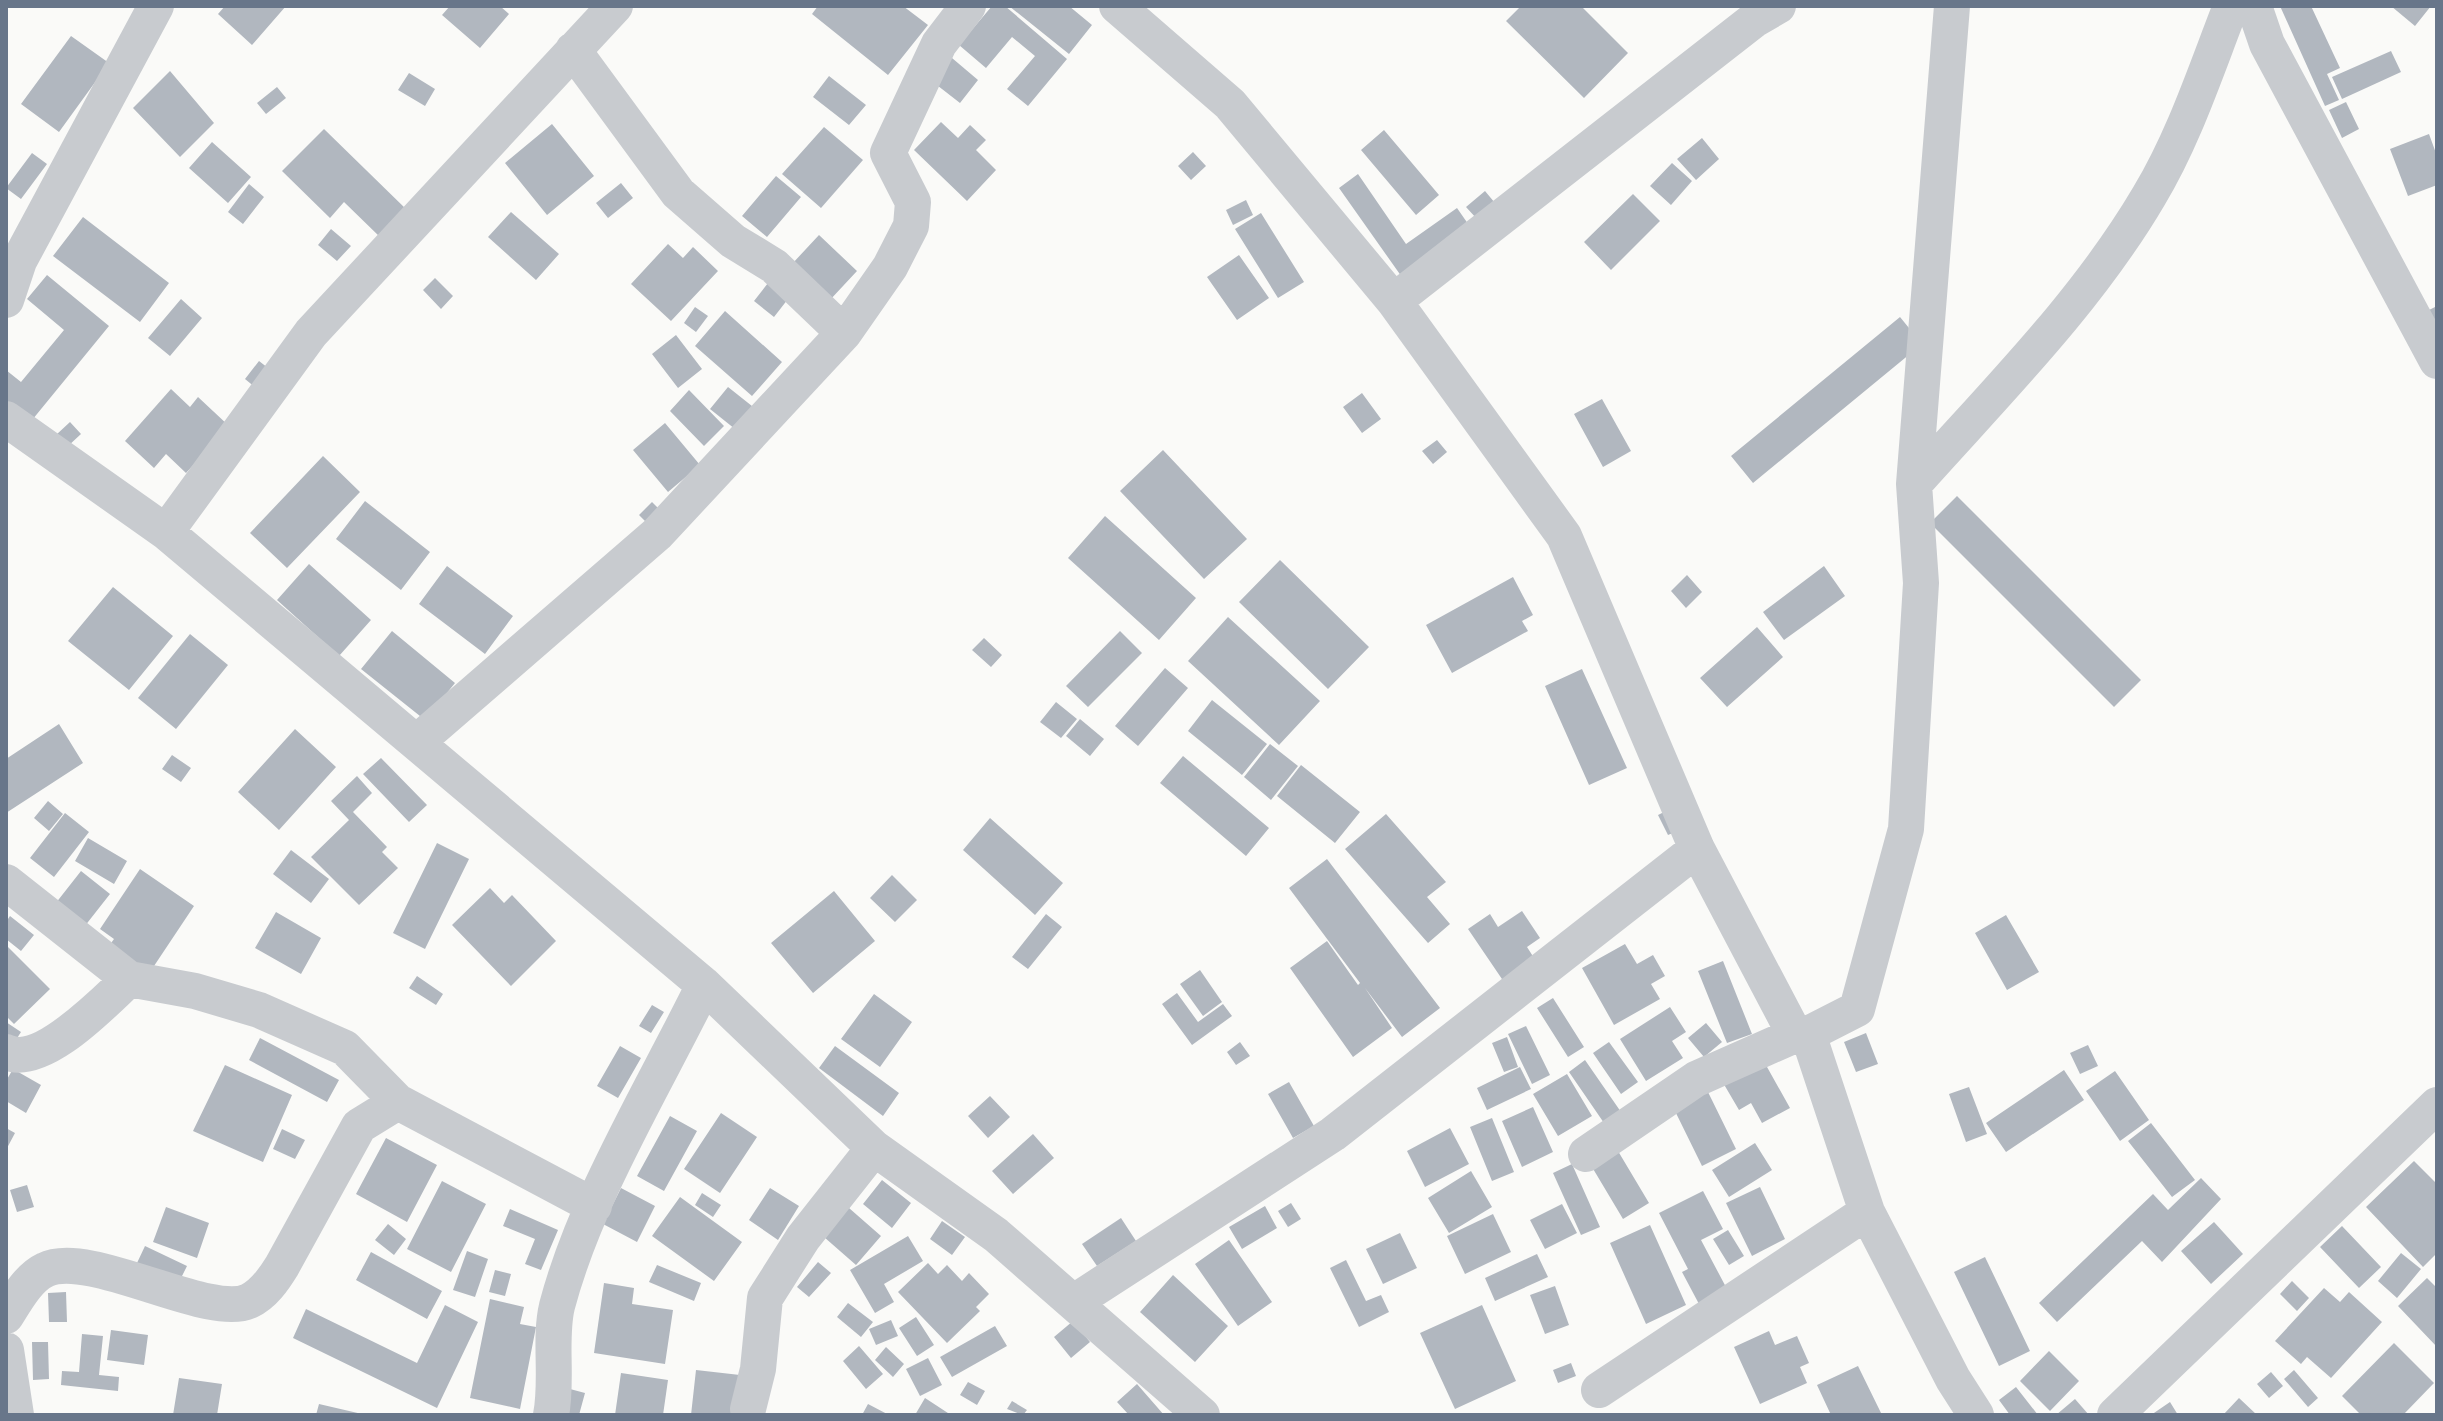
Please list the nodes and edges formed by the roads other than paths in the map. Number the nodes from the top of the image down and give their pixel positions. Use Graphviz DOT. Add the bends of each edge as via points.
graph roads {
  1 [pos="156,6"];
  2 [pos="615,6"];
  3 [pos="968,6"];
  4 [pos="1117,6"];
  5 [pos="1778,6"];
  6 [pos="1952,6"];
  7 [pos="2231,6"];
  8 [pos="2254,6"];
  9 [pos="573,50"];
  10 [pos="12,256"];
  11 [pos="6,300"];
  12 [pos="1394,301"];
  13 [pos="844,333"];
  14 [pos="2437,361"];
  15 [pos="6,419"];
  16 [pos="1914,484"];
  17 [pos="166,532"];
  18 [pos="417,742"];
  19 [pos="1697,849"];
  20 [pos="6,882"];
  21 [pos="129,979"];
  22 [pos="704,985"];
  23 [pos="1801,1034"];
  24 [pos="6,1052"];
  25 [pos="398,1102"];
  26 [pos="2437,1105"];
  27 [pos="874,1148"];
  28 [pos="1586,1154"];
  29 [pos="594,1206"];
  30 [pos="1867,1212"];
  31 [pos="1074,1302"];
  32 [pos="6,1316"];
  33 [pos="6,1350"];
  34 [pos="1599,1390"];
  35 [pos="748,1409"];
  36 [pos="16,1415"];
  37 [pos="551,1415"];
  38 [pos="1202,1415"];
  39 [pos="1976,1415"];
  40 [pos="2115,1415"];
  1 -- 10 [label="street"];
  2 -- 9 [label="street"];
  3 -- 13 [label="street" via="939,44 888,153 913,202 911,226"];
  4 -- 12 [label="street" via="1230,104"];
  5 -- 12 [label="street"];
  6 -- 16 [label="street"];
  7 -- 16 [label="street" via="2193,105 2150,195 2091,283"];
  8 -- 14 [label="street" via="2267,44"];
  9 -- 13 [label="street" via="678,193 733,241 774,266"];
  9 -- 17 [label="street" via="311,333"];
  10 -- 11 [label="street"];
  12 -- 19 [label="street" via="1564,536"];
  13 -- 18 [label="street" via="657,534"];
  15 -- 17 [label="street"];
  16 -- 23 [label="street" via="1921,583 1906,829 1857,1009"];
  17 -- 18 [label="street"];
  18 -- 22 [label="street"];
  19 -- 23 [label="street"];
  19 -- 31 [label="street" via="1333,1134"];
  20 -- 21 [label="street"];
  21 -- 24 [label="street" via="68,1036 45,1047"];
  21 -- 25 [label="street" via="259,1010 345,1048"];
  22 -- 27 [label="street"];
  22 -- 29 [label="street"];
  23 -- 28 [label="street" via="1696,1079"];
  23 -- 30 [label="street"];
  25 -- 29 [label="street"];
  25 -- 32 [label="street" via="359,1126 282,1266 270,1285 248,1302 218,1303 82,1267 46,1269"];
  26 -- 40 [label="street"];
  27 -- 31 [label="street" via="996,1235"];
  27 -- 35 [label="street" via="803,1238 765,1298"];
  29 -- 37 [label="street" via="556,1308"];
  30 -- 34 [label="street"];
  30 -- 39 [label="street"];
  31 -- 38 [label="street"];
  33 -- 36 [label="street"];
}
